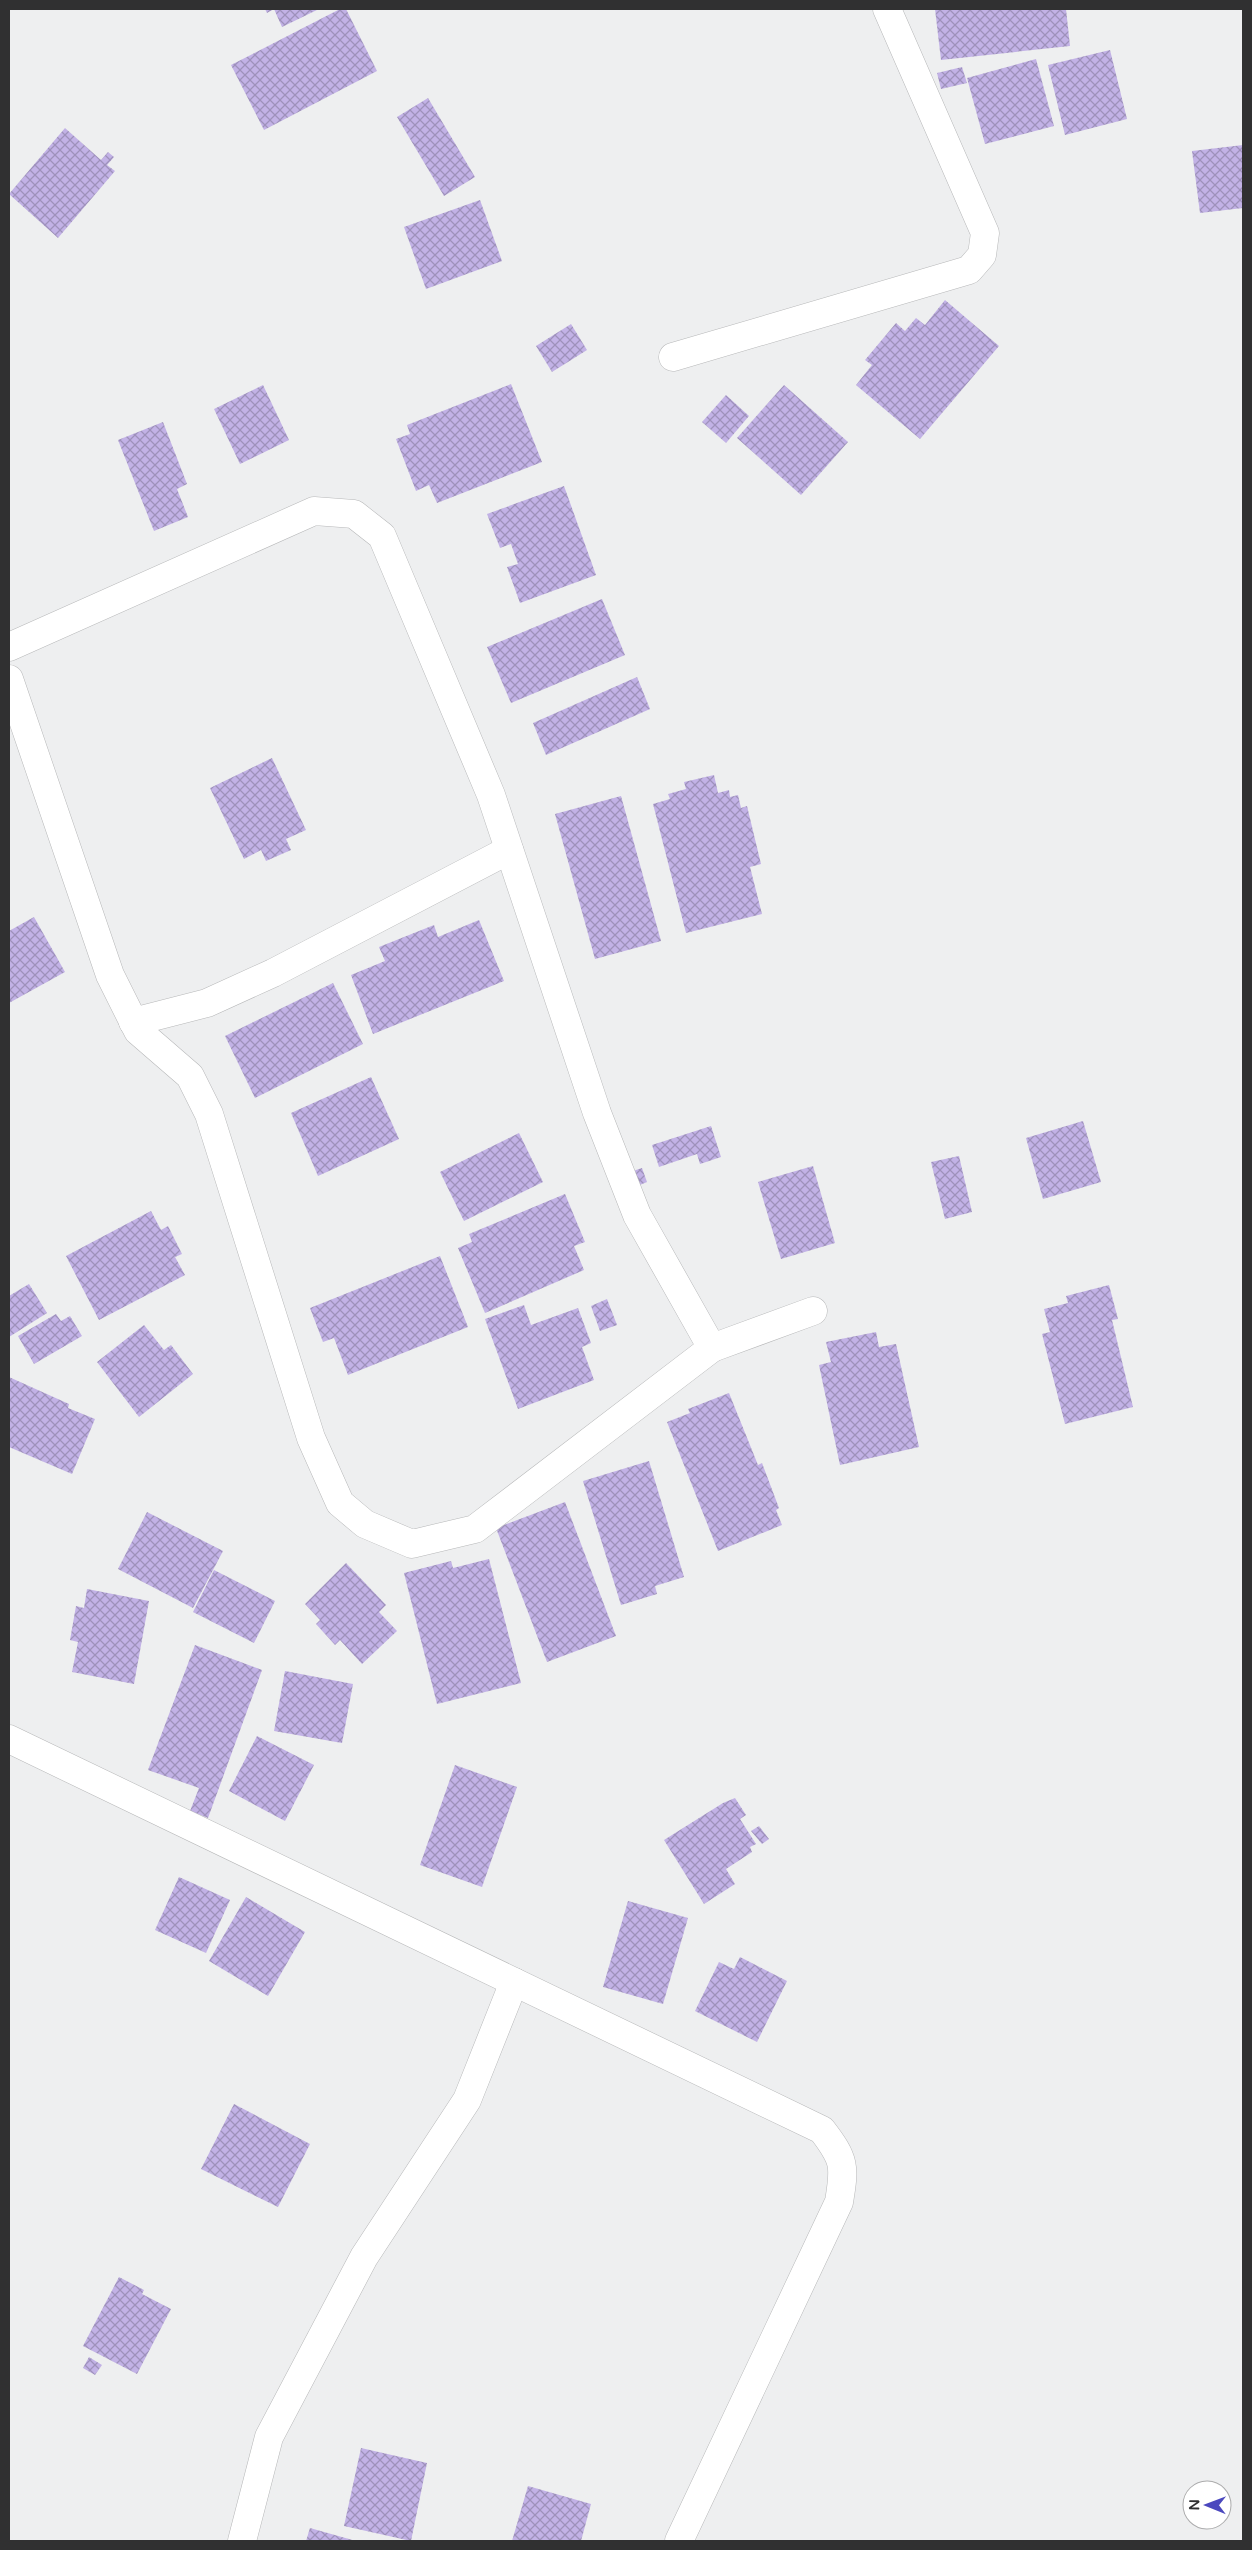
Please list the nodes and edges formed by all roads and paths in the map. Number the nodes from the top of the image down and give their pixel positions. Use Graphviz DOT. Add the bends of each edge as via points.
graph roads {
  1 [pos="887,9"];
  2 [pos="673,357"];
  3 [pos="9,647"];
  4 [pos="9,679"];
  5 [pos="509,850"];
  6 [pos="133,1022"];
  7 [pos="813,1311"];
  8 [pos="712,1348"];
  9 [pos="9,1739"];
  10 [pos="514,1982"];
  11 [pos="242,2541"];
  12 [pos="679,2541"];
  1 -- 2 [label="street" via="985,233 982,255 969,270"];
  3 -- 5 [label="street" via="314,511 354,514 382,536 490,795"];
  4 -- 6 [label="street" via="110,975"];
  5 -- 6 [label="street" via="273,973 207,1003"];
  5 -- 8 [label="street" via="597,1113 637,1215"];
  6 -- 8 [label="street" via="138,1031 190,1076 208,1114 311,1438 340,1503 365,1524 412,1544 475,1529"];
  7 -- 8 [label="street"];
  9 -- 10 [label="street"];
  10 -- 11 [label="street" via="467,2100 364,2257 269,2437"];
  10 -- 12 [label="street" via="822,2130 839,2152 844,2172 838,2202"];
}
